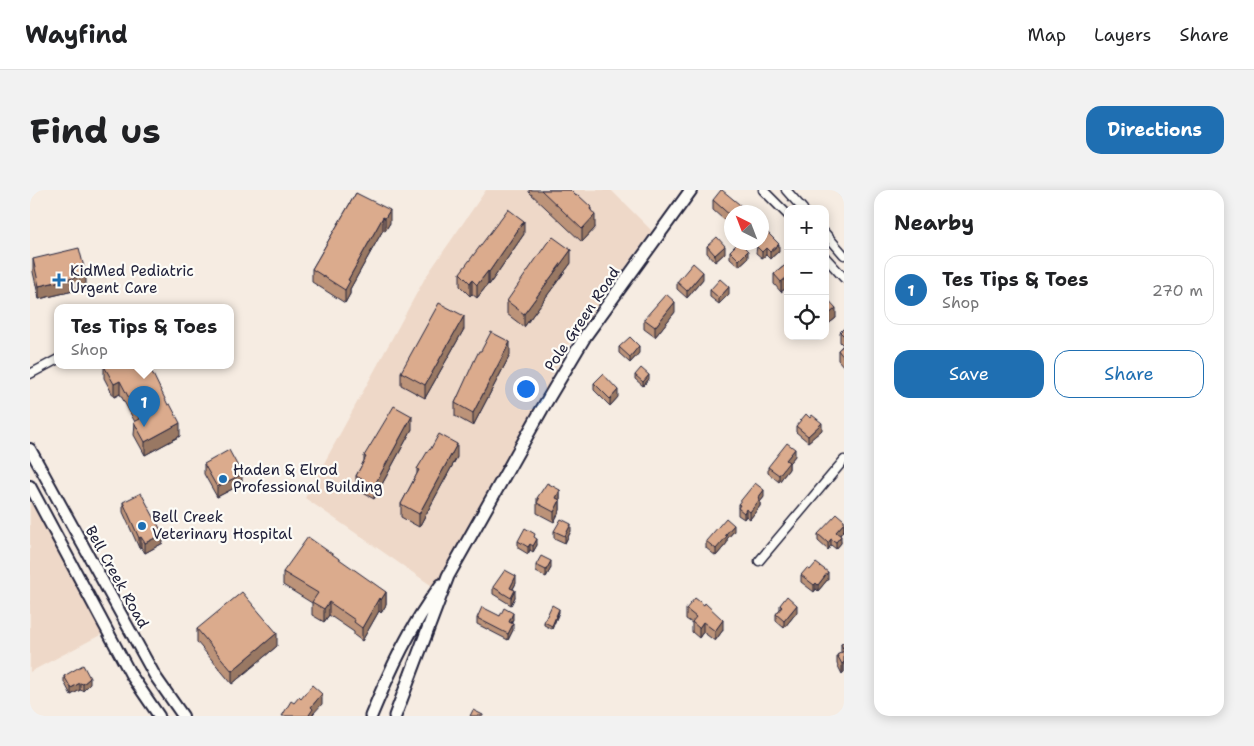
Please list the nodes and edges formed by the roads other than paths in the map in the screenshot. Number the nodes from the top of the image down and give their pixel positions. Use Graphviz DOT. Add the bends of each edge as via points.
graph roads {
  1 [pos="691,190"];
  2 [pos="763,190"];
  3 [pos="786,190"];
  4 [pos="799,205"];
  5 [pos="784,211"];
  6 [pos="829,238"];
  7 [pos="844,255"];
  8 [pos="829,261"];
  9 [pos="844,278"];
  10 [pos="54,361"];
  11 [pos="30,374"];
  12 [pos="30,449"];
  13 [pos="844,460"];
  14 [pos="30,486"];
  15 [pos="759,561"];
  16 [pos="448,576"];
  17 [pos="387,678"];
  18 [pos="159,716"];
  19 [pos="183,716"];
  20 [pos="364,716"];
  21 [pos="371,716"];
  22 [pos="395,716"];
  1 -- 16 [label="main road, Pole Green Road" via="572,358"];
  2 -- 5 [label="street"];
  3 -- 4 [label="street"];
  6 -- 7 [label="street"];
  8 -- 9 [label="street"];
  10 -- 11 [label="street"];
  12 -- 19 [label="street, Bell Creek Road" via="151,670"];
  13 -- 15 [label="street"];
  14 -- 18 [label="street" via="131,675"];
  16 -- 17 [label="main road, Pole Green Road" via="425,606"];
  16 -- 22 [label="main road, Pole Green Road"];
  17 -- 20 [label="main road"];
  17 -- 21 [label="main road, Pole Green Road"];
}
